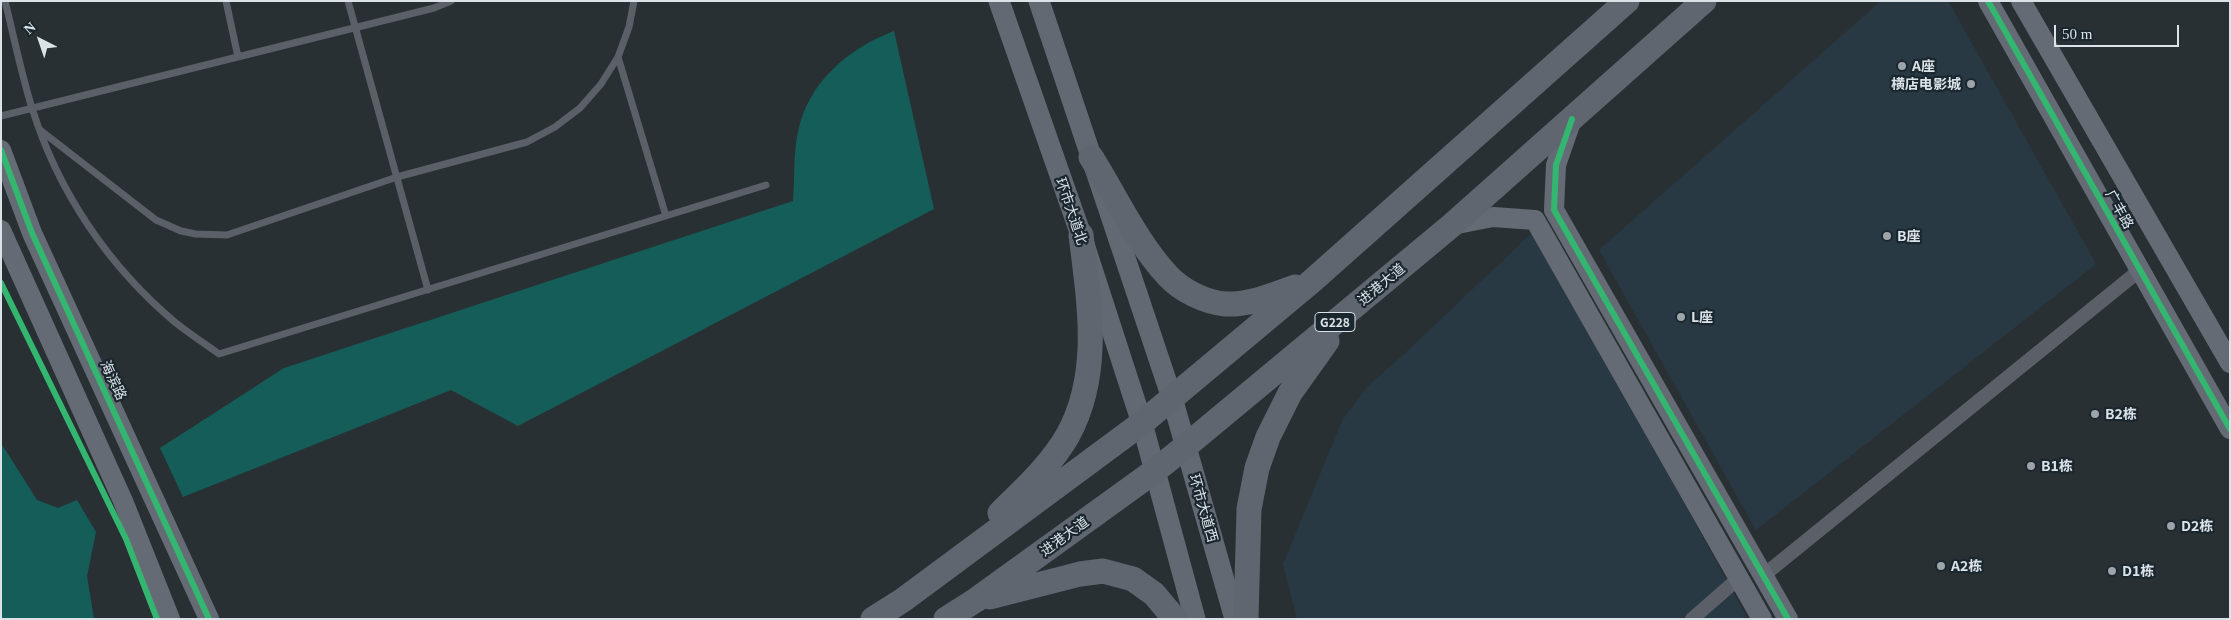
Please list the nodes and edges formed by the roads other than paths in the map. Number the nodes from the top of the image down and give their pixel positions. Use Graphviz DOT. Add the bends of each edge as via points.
graph roads {
  1 [pos="5,1"];
  2 [pos="226,1"];
  3 [pos="348,1"];
  4 [pos="451,1"];
  5 [pos="634,1"];
  6 [pos="999,1"];
  7 [pos="1040,1"];
  8 [pos="1627,1"];
  9 [pos="1704,1"];
  10 [pos="1988,1"];
  11 [pos="2021,1"];
  12 [pos="356,27"];
  13 [pos="618,56"];
  14 [pos="238,57"];
  15 [pos="32,108"];
  16 [pos="1,116"];
  17 [pos="1572,119"];
  18 [pos="40,130"];
  19 [pos="1,150"];
  20 [pos="1092,157"];
  21 [pos="397,177"];
  22 [pos="766,186"];
  23 [pos="666,216"];
  24 [pos="1452,225"];
  25 [pos="1,230"];
  26 [pos="1081,236"];
  27 [pos="2140,270"];
  28 [pos="1312,280"];
  29 [pos="428,290"];
  30 [pos="1347,312"];
  31 [pos="2230,363"];
  32 [pos="1172,398"];
  33 [pos="1142,423"];
  34 [pos="2230,429"];
  35 [pos="1186,446"];
  36 [pos="1156,470"];
  37 [pos="953,564"];
  38 [pos="1764,575"];
  39 [pos="1739,578"];
  40 [pos="976,600"];
  41 [pos="899,612"];
  42 [pos="170,619"];
  43 [pos="209,619"];
  44 [pos="873,619"];
  45 [pos="946,619"];
  46 [pos="1175,619"];
  47 [pos="1195,619"];
  48 [pos="1235,619"];
  49 [pos="1246,619"];
  50 [pos="1692,619"];
  51 [pos="1762,619"];
  52 [pos="1788,619"];
  1 -- 15 [label="lane"];
  2 -- 14 [label="lane"];
  3 -- 12 [label="lane"];
  4 -- 12 [label="lane"];
  5 -- 13 [label="lane"];
  6 -- 26 [label="main road, 环市大道北"];
  7 -- 20 [label="main road"];
  8 -- 28 [label="highway"];
  9 -- 17 [label="highway, 进港大道 / G228"];
  10 -- 27 [label="street, 广丰路"];
  11 -- 31 [label="street, 广丰路"];
  12 -- 14 [label="lane"];
  12 -- 21 [label="lane"];
  13 -- 21 [label="lane" via="596,90 580,108 555,127 527,142"];
  13 -- 23 [label="lane"];
  14 -- 15 [label="lane"];
  15 -- 16 [label="lane"];
  15 -- 18 [label="lane"];
  17 -- 24 [label="highway, 进港大道 / G228"];
  17 -- 38 [label="street" via="1556,165 1554,210"];
  18 -- 21 [label="lane" via="144,213 168,226 196,234 227,235"];
  18 -- 29 [label="lane" via="50,158 74,204 104,248 157,306 219,354"];
  19 -- 43 [label="street, 海滨路" via="32,233"];
  20 -- 28 [label="highway" via="1143,243 1169,277 1197,297 1225,304 1255,302"];
  20 -- 32 [label="main road"];
  21 -- 29 [label="lane"];
  22 -- 23 [label="lane"];
  23 -- 29 [label="lane"];
  24 -- 30 [label="highway, 进港大道 / G228"];
  24 -- 39 [label="street" via="1493,217 1535,220"];
  25 -- 42 [label="street" via="123,500"];
  26 -- 33 [label="main road, 环市大道北"];
  26 -- 37 [label="highway" via="1090,325 1090,362 1082,403 1068,435 1043,469"];
  27 -- 34 [label="street, 广丰路"];
  27 -- 38 [label="street"];
  28 -- 32 [label="highway"];
  30 -- 35 [label="highway, 进港大道 / G228"];
  30 -- 49 [label="highway" via="1290,393 1257,468 1249,510"];
  32 -- 33 [label="highway"];
  32 -- 35 [label="main road, 环市大道西"];
  33 -- 36 [label="main road"];
  33 -- 37 [label="highway"];
  35 -- 36 [label="highway, 进港大道 / G228"];
  35 -- 48 [label="main road, 环市大道西"];
  36 -- 40 [label="highway, 进港大道 / G228"];
  36 -- 47 [label="main road"];
  37 -- 41 [label="highway"];
  38 -- 52 [label="street"];
  39 -- 50 [label="street"];
  39 -- 51 [label="street"];
  40 -- 45 [label="highway, 进港大道 / G228"];
  40 -- 46 [label="highway" via="1103,571 1133,579 1154,594"];
  41 -- 44 [label="highway"];
}
